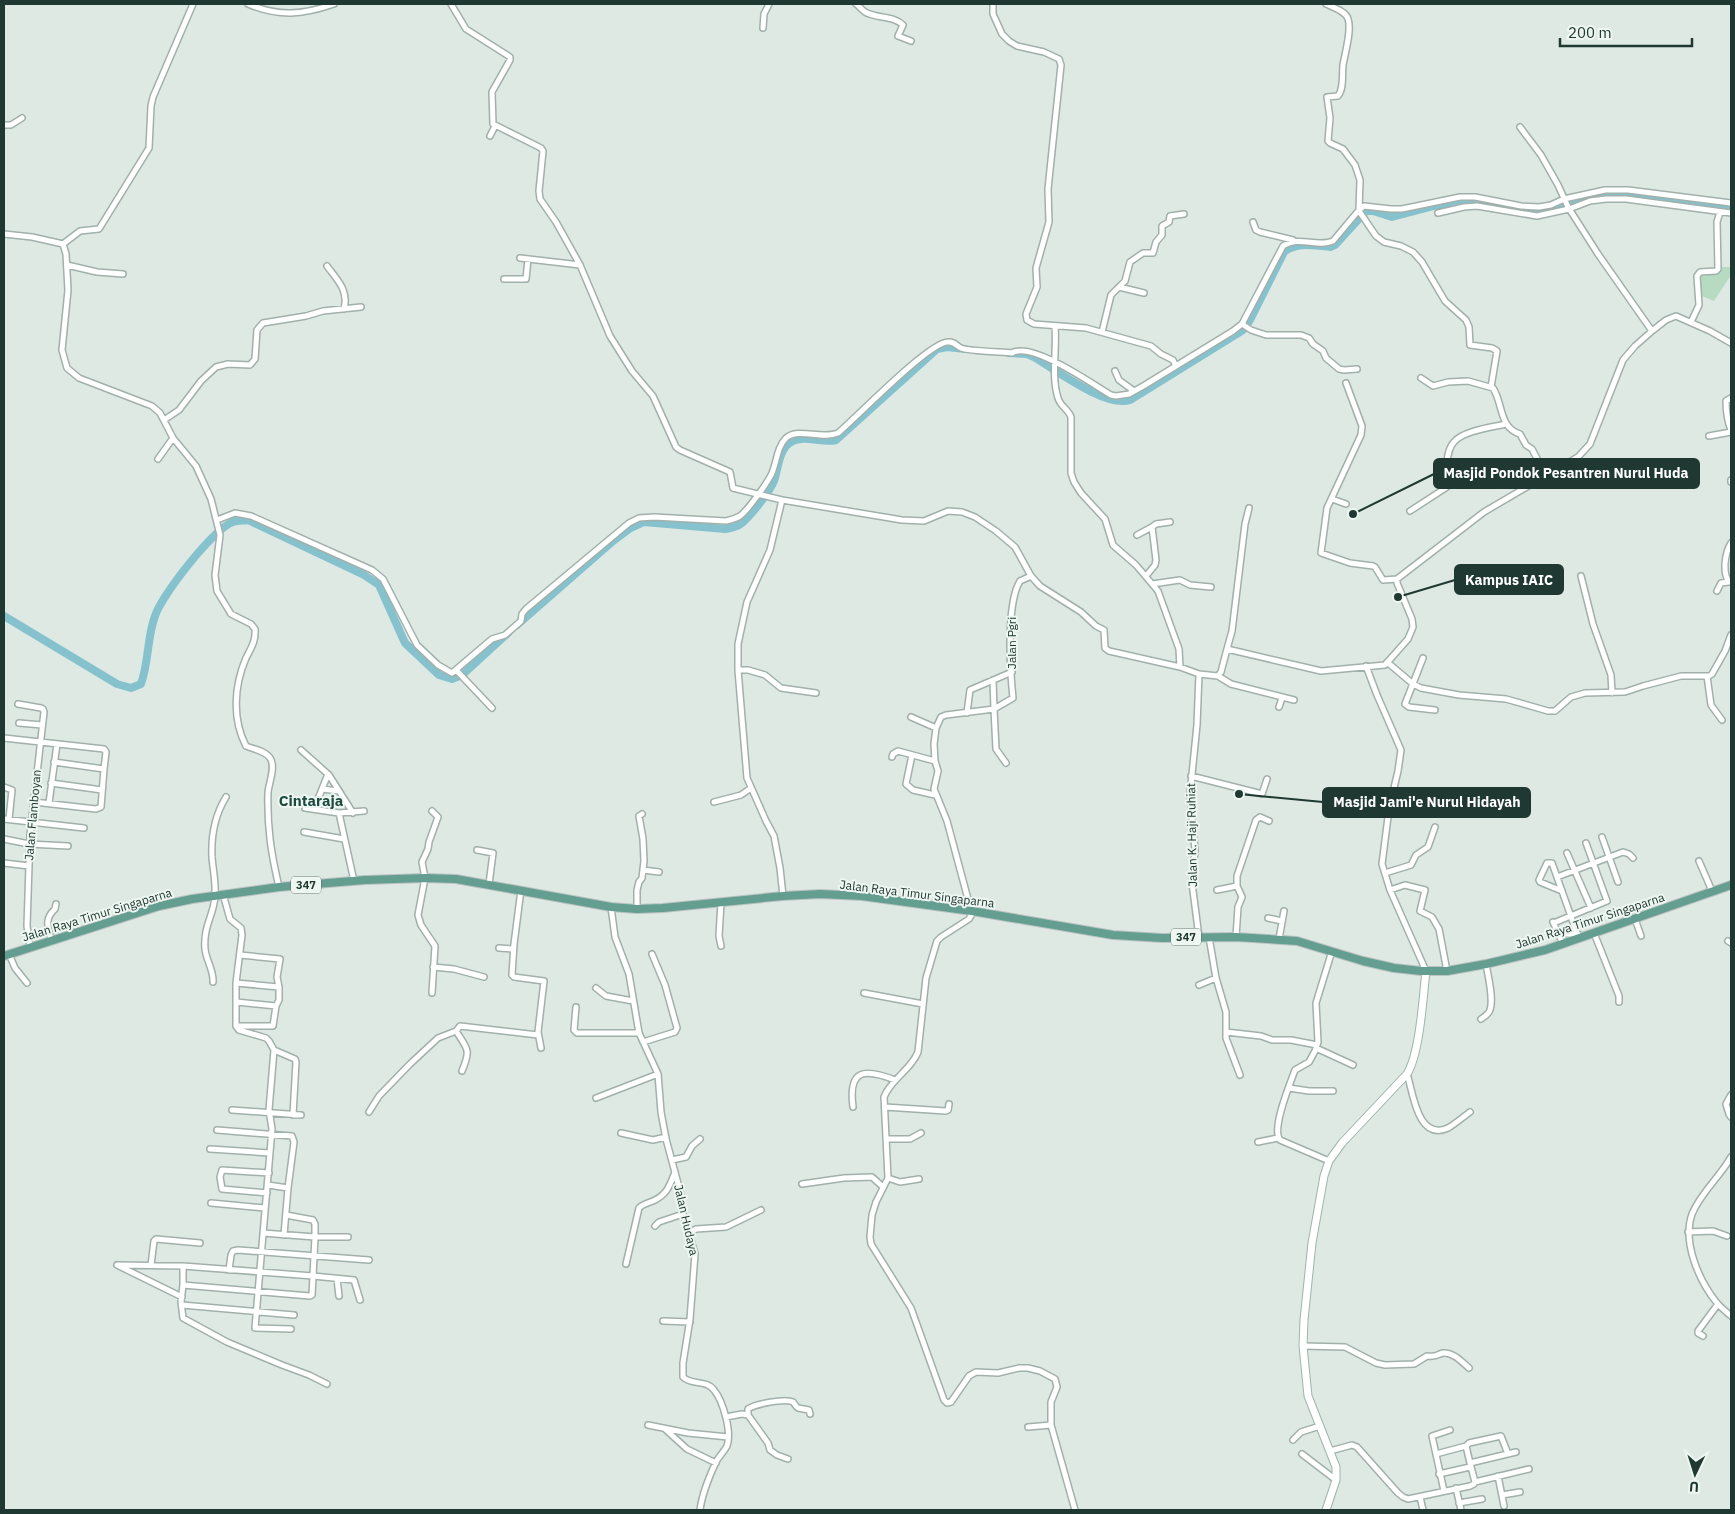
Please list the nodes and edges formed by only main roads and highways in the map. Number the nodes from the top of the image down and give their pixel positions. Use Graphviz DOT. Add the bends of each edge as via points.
graph roads {
  1 [pos="1731,885"];
  2 [pos="6,955"];
  3 [pos="1426,971"];
  4 [pos="1326,1510"];
  1 -- 3 [label="main road, Jalan Raya Timur Singaparna / 347" via="1578,936 1563,944 1486,964 1448,971"];
  2 -- 3 [label="main road, Jalan Raya Timur Singaparna / 347" via="159,906 279,887 425,878 456,879 637,909 782,896 862,896 1113,935 1297,941 1363,961"];
  3 -- 4 [label="main road" via="1413,1062 1407,1074 1342,1142 1329,1161 1324,1176 1312,1243 1303,1346 1307,1391 1336,1467 1336,1480"];
}
